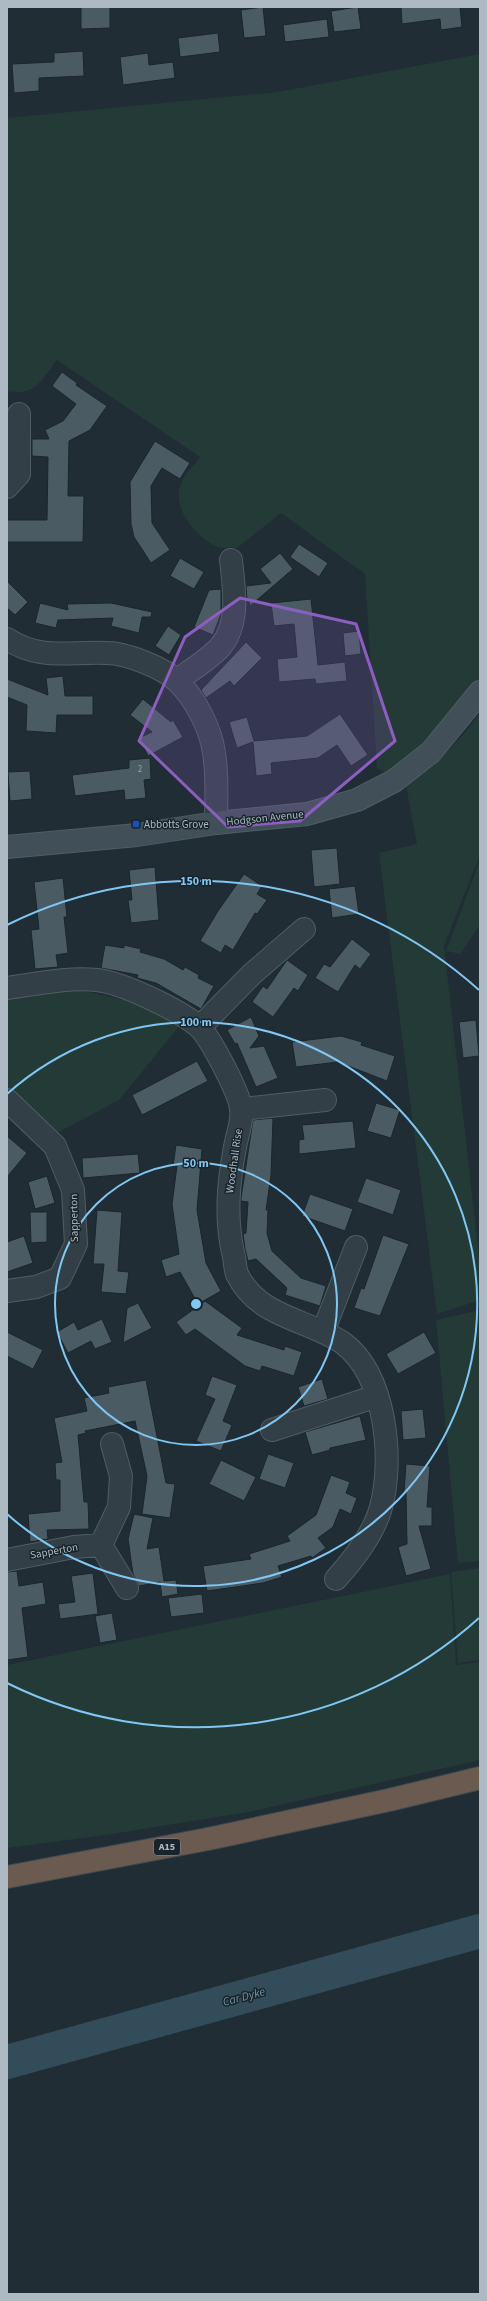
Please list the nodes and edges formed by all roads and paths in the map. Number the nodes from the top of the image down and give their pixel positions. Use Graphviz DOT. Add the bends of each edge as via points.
graph roads {
  1 [pos="19,414"];
  2 [pos="7,487"];
  3 [pos="231,560"];
  4 [pos="7,640"];
  5 [pos="177,680"];
  6 [pos="480,692"];
  7 [pos="216,823"];
  8 [pos="7,847"];
  9 [pos="304,929"];
  10 [pos="7,988"];
  11 [pos="200,1027"];
  12 [pos="7,1100"];
  13 [pos="325,1100"];
  14 [pos="242,1109"];
  15 [pos="356,1247"];
  16 [pos="7,1291"];
  17 [pos="323,1332"];
  18 [pos="377,1396"];
  19 [pos="272,1430"];
  20 [pos="112,1444"];
  21 [pos="101,1545"];
  22 [pos="7,1560"];
  23 [pos="336,1579"];
  24 [pos="127,1588"];
  25 [pos="480,1778"];
  26 [pos="7,1877"];
  1 -- 2 [label="street" via="19,474"];
  3 -- 5 [label="street" via="235,598 230,627 221,646"];
  4 -- 5 [label="street" via="22,649 55,654 109,652 156,668"];
  5 -- 7 [label="street" via="207,726 214,753"];
  6 -- 7 [label="street, Hodgson Avenue" via="431,752 394,781 357,800 306,814"];
  7 -- 8 [label="street, Hodgson Avenue" via="137,835"];
  9 -- 11 [label="street" via="252,974"];
  10 -- 11 [label="street" via="60,980 98,980 145,996"];
  11 -- 14 [label="street" via="224,1066"];
  12 -- 16 [label="street, Sapperton" via="54,1146 73,1190 76,1244 60,1278 36,1288"];
  13 -- 14 [label="street"];
  14 -- 17 [label="street, Woodhall Rise" via="229,1179 228,1233 237,1274 252,1294 266,1306 282,1316"];
  15 -- 17 [label="street"];
  17 -- 18 [label="street, Woodhall Rise" via="343,1344 358,1358"];
  18 -- 19 [label="street"];
  18 -- 23 [label="street, Woodhall Rise" via="385,1432 386,1473 381,1508 366,1540"];
  20 -- 21 [label="street" via="121,1476 119,1507"];
  21 -- 22 [label="street, Sapperton" via="74,1547"];
  21 -- 24 [label="street"];
  25 -- 26 [label="highway, A15" via="208,1839"];
}
